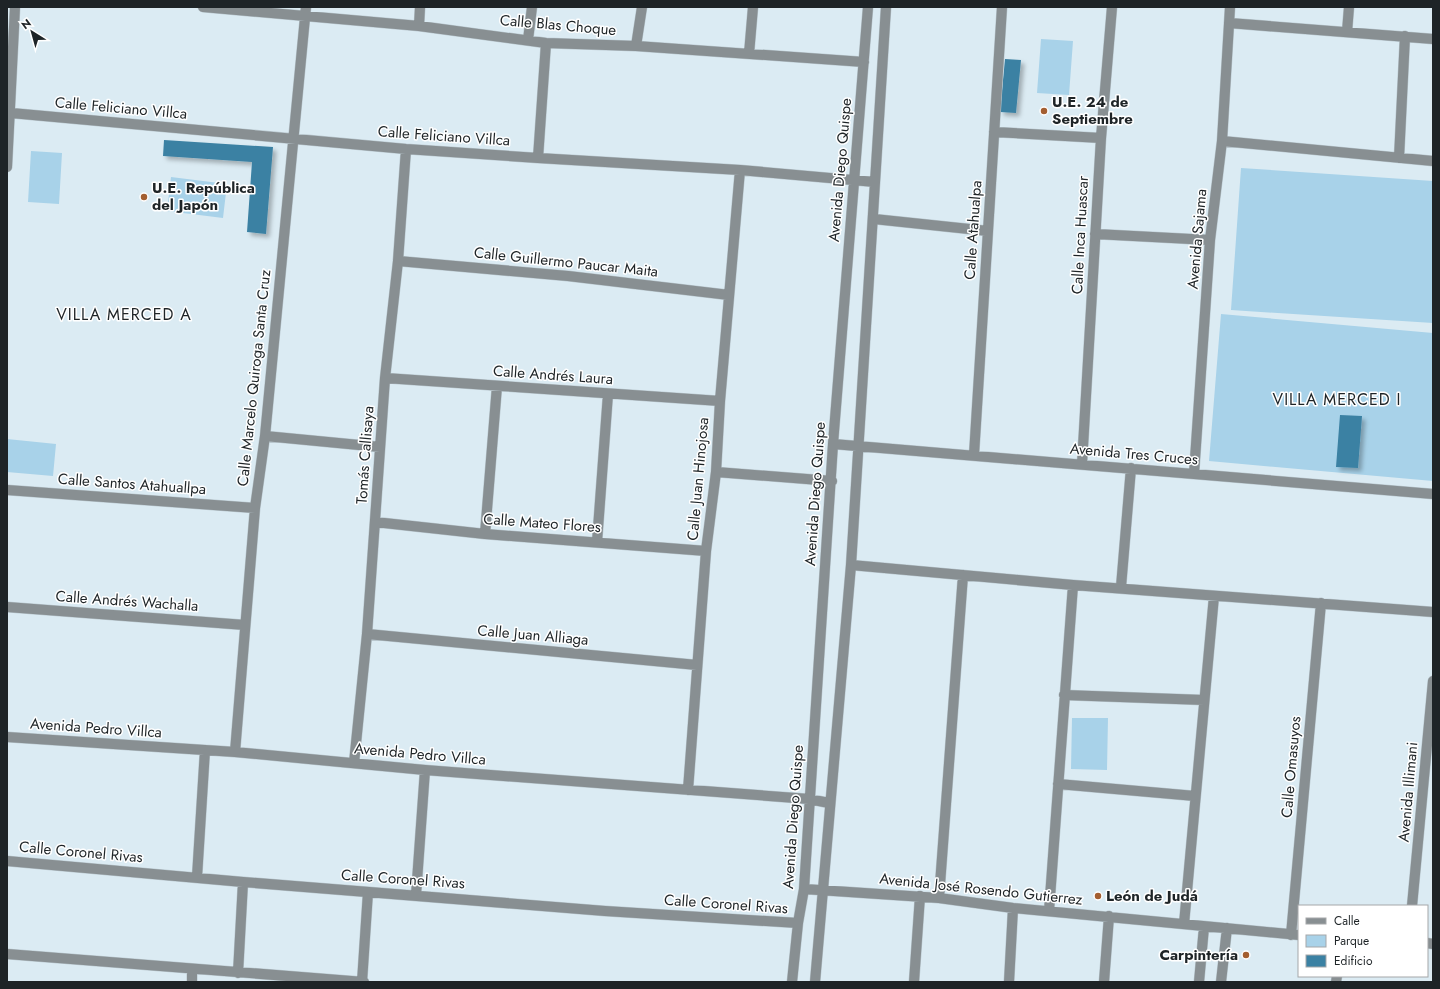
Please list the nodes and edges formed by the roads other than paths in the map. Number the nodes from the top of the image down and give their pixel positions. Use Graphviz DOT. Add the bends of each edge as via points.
graph roads {
  1 [pos="15,7"];
  2 [pos="203,7"];
  3 [pos="420,7"];
  4 [pos="532,7"];
  5 [pos="642,7"];
  6 [pos="754,7"];
  7 [pos="868,7"];
  8 [pos="886,7"];
  9 [pos="1002,7"];
  10 [pos="1112,7"];
  11 [pos="1230,7"];
  12 [pos="1349,7"];
  13 [pos="305,11"];
  14 [pos="1229,23"];
  15 [pos="419,26"];
  16 [pos="1347,32"];
  17 [pos="1405,36"];
  18 [pos="1433,39"];
  19 [pos="528,40"];
  20 [pos="546,42"];
  21 [pos="636,46"];
  22 [pos="749,54"];
  23 [pos="864,62"];
  24 [pos="11,113"];
  25 [pos="994,132"];
  26 [pos="1101,138"];
  27 [pos="293,139"];
  28 [pos="1222,141"];
  29 [pos="406,149"];
  30 [pos="538,158"];
  31 [pos="1399,158"];
  32 [pos="1433,161"];
  33 [pos="7,167"];
  34 [pos="740,170"];
  35 [pos="854,180"];
  36 [pos="875,182"];
  37 [pos="874,219"];
  38 [pos="988,231"];
  39 [pos="1095,234"];
  40 [pos="1210,240"];
  41 [pos="398,261"];
  42 [pos="729,295"];
  43 [pos="385,378"];
  44 [pos="496,386"];
  45 [pos="608,394"];
  46 [pos="720,401"];
  47 [pos="265,436"];
  48 [pos="833,444"];
  49 [pos="859,446"];
  50 [pos="380,447"];
  51 [pos="974,455"];
  52 [pos="1082,464"];
  53 [pos="1130,468"];
  54 [pos="716,472"];
  55 [pos="1194,474"];
  56 [pos="832,481"];
  57 [pos="7,490"];
  58 [pos="1433,494"];
  59 [pos="256,508"];
  60 [pos="375,522"];
  61 [pos="485,534"];
  62 [pos="597,542"];
  63 [pos="706,551"];
  64 [pos="851,565"];
  65 [pos="963,575"];
  66 [pos="1073,585"];
  67 [pos="1121,587"];
  68 [pos="1214,596"];
  69 [pos="1321,603"];
  70 [pos="7,607"];
  71 [pos="1433,612"];
  72 [pos="245,625"];
  73 [pos="367,634"];
  74 [pos="697,665"];
  75 [pos="1433,681"];
  76 [pos="1064,695"];
  77 [pos="1204,700"];
  78 [pos="7,737"];
  79 [pos="205,750"];
  80 [pos="235,752"];
  81 [pos="354,763"];
  82 [pos="425,770"];
  83 [pos="1058,784"];
  84 [pos="688,790"];
  85 [pos="1195,796"];
  86 [pos="809,799"];
  87 [pos="829,803"];
  88 [pos="7,861"];
  89 [pos="197,877"];
  90 [pos="243,882"];
  91 [pos="804,889"];
  92 [pos="822,890"];
  93 [pos="368,892"];
  94 [pos="416,895"];
  95 [pos="920,896"];
  96 [pos="939,898"];
  97 [pos="1412,905"];
  98 [pos="1013,908"];
  99 [pos="1049,911"];
  100 [pos="1109,916"];
  101 [pos="798,924"];
  102 [pos="1184,924"];
  103 [pos="1204,927"];
  104 [pos="1227,928"];
  105 [pos="1295,935"];
  106 [pos="7,954"];
  107 [pos="192,970"];
  108 [pos="238,973"];
  109 [pos="192,982"];
  110 [pos="363,982"];
  111 [pos="792,982"];
  112 [pos="815,982"];
  113 [pos="914,982"];
  114 [pos="1009,982"];
  115 [pos="1104,982"];
  116 [pos="1199,982"];
  117 [pos="1221,982"];
  1 -- 24 [label="street"];
  2 -- 13 [label="street, Calle Blas Choque"];
  3 -- 15 [label="street"];
  4 -- 19 [label="street"];
  5 -- 21 [label="street"];
  6 -- 22 [label="street"];
  7 -- 23 [label="street, Avenida Diego Quispe"];
  8 -- 36 [label="street"];
  9 -- 25 [label="street, Calle Atahualpa"];
  10 -- 26 [label="street, Calle Inca Huascar"];
  11 -- 14 [label="street, Avenida Sajama"];
  12 -- 16 [label="street"];
  13 -- 15 [label="street, Calle Blas Choque"];
  13 -- 27 [label="street, Calle Marcelo Quiroga Santa Cruz"];
  14 -- 16 [label="street"];
  14 -- 28 [label="street, Avenida Sajama"];
  15 -- 19 [label="street, Calle Blas Choque"];
  16 -- 17 [label="street"];
  17 -- 18 [label="street"];
  17 -- 31 [label="street"];
  19 -- 20 [label="street, Calle Blas Choque"];
  20 -- 21 [label="street, Calle Blas Choque"];
  20 -- 30 [label="street"];
  21 -- 22 [label="street, Calle Blas Choque"];
  22 -- 23 [label="street, Calle Blas Choque"];
  23 -- 35 [label="street, Avenida Diego Quispe"];
  24 -- 27 [label="street, Calle Feliciano Villca"];
  24 -- 33 [label="street"];
  25 -- 26 [label="street"];
  25 -- 38 [label="street, Calle Atahualpa"];
  26 -- 39 [label="street, Calle Inca Huascar"];
  27 -- 29 [label="street, Calle Feliciano Villca"];
  27 -- 47 [label="street, Calle Marcelo Quiroga Santa Cruz"];
  28 -- 31 [label="street"];
  28 -- 40 [label="street, Avenida Sajama"];
  29 -- 30 [label="street, Calle Feliciano Villca"];
  29 -- 41 [label="street, Tomás Callisaya"];
  30 -- 34 [label="street, Calle Feliciano Villca"];
  31 -- 32 [label="street"];
  34 -- 35 [label="street, Calle Feliciano Villca"];
  34 -- 42 [label="street, Calle Juan Hinojosa"];
  35 -- 36 [label="street, Calle Feliciano Villca"];
  35 -- 48 [label="street, Avenida Diego Quispe"];
  36 -- 37 [label="street"];
  37 -- 38 [label="street"];
  37 -- 49 [label="street"];
  38 -- 51 [label="street, Calle Atahualpa"];
  39 -- 40 [label="street"];
  39 -- 52 [label="street, Calle Inca Huascar"];
  40 -- 55 [label="street, Avenida Sajama"];
  41 -- 42 [label="street, Calle Guillermo Paucar Maita" via="568,276"];
  41 -- 43 [label="street, Tomás Callisaya"];
  42 -- 46 [label="street, Calle Juan Hinojosa"];
  43 -- 44 [label="street, Calle Andrés Laura"];
  43 -- 50 [label="street, Tomás Callisaya"];
  44 -- 45 [label="street, Calle Andrés Laura"];
  44 -- 61 [label="street"];
  45 -- 46 [label="street, Calle Andrés Laura"];
  45 -- 62 [label="street"];
  46 -- 54 [label="street, Calle Juan Hinojosa"];
  47 -- 50 [label="street"];
  47 -- 59 [label="street, Calle Marcelo Quiroga Santa Cruz"];
  48 -- 49 [label="street, Avenida Tres Cruces"];
  48 -- 56 [label="street, Avenida Diego Quispe"];
  49 -- 51 [label="street, Avenida Tres Cruces"];
  49 -- 64 [label="street"];
  50 -- 60 [label="street, Tomás Callisaya"];
  51 -- 52 [label="street, Avenida Tres Cruces"];
  52 -- 53 [label="street, Avenida Tres Cruces"];
  53 -- 55 [label="street, Avenida Tres Cruces"];
  53 -- 67 [label="street"];
  54 -- 56 [label="street"];
  54 -- 63 [label="street, Calle Juan Hinojosa"];
  55 -- 58 [label="street, Avenida Tres Cruces"];
  56 -- 86 [label="street, Avenida Diego Quispe"];
  57 -- 59 [label="street, Calle Santos Atahuallpa"];
  59 -- 72 [label="street, Calle Marcelo Quiroga Santa Cruz"];
  60 -- 61 [label="street, Calle Mateo Flores"];
  60 -- 73 [label="street, Tomás Callisaya"];
  61 -- 62 [label="street, Calle Mateo Flores"];
  62 -- 63 [label="street, Calle Mateo Flores"];
  63 -- 74 [label="street, Calle Juan Hinojosa"];
  64 -- 65 [label="street"];
  64 -- 87 [label="street"];
  65 -- 66 [label="street"];
  65 -- 96 [label="street"];
  66 -- 67 [label="street"];
  66 -- 76 [label="street"];
  67 -- 68 [label="street"];
  68 -- 69 [label="street"];
  68 -- 77 [label="street"];
  69 -- 71 [label="street"];
  69 -- 105 [label="street, Calle Omasuyos"];
  70 -- 72 [label="street, Calle Andrés Wachalla"];
  72 -- 80 [label="street, Calle Marcelo Quiroga Santa Cruz"];
  73 -- 74 [label="street, Calle Juan Alliaga"];
  73 -- 81 [label="street, Tomás Callisaya"];
  74 -- 84 [label="street, Calle Juan Hinojosa"];
  75 -- 97 [label="street, Avenida Illimani"];
  76 -- 77 [label="street"];
  76 -- 83 [label="street"];
  77 -- 85 [label="street"];
  78 -- 79 [label="street, Avenida Pedro Villca"];
  79 -- 80 [label="street, Avenida Pedro Villca"];
  79 -- 89 [label="street"];
  80 -- 81 [label="street, Avenida Pedro Villca"];
  81 -- 82 [label="street, Avenida Pedro Villca"];
  82 -- 84 [label="street, Avenida Pedro Villca"];
  82 -- 94 [label="street"];
  83 -- 85 [label="street"];
  83 -- 99 [label="street"];
  84 -- 86 [label="street, Avenida Pedro Villca"];
  85 -- 102 [label="street"];
  86 -- 87 [label="street, Avenida Pedro Villca"];
  86 -- 91 [label="street, Avenida Diego Quispe"];
  87 -- 92 [label="street"];
  88 -- 89 [label="street, Calle Coronel Rivas"];
  89 -- 90 [label="street, Calle Coronel Rivas"];
  90 -- 93 [label="street, Calle Coronel Rivas"];
  90 -- 108 [label="street"];
  91 -- 92 [label="street, Avenida José Rosendo Gutierrez"];
  91 -- 101 [label="street, Avenida Diego Quispe"];
  92 -- 95 [label="street, Avenida José Rosendo Gutierrez"];
  92 -- 112 [label="street"];
  93 -- 94 [label="street, Calle Coronel Rivas"];
  93 -- 110 [label="street"];
  94 -- 101 [label="street, Calle Coronel Rivas"];
  95 -- 96 [label="street, Avenida José Rosendo Gutierrez"];
  95 -- 113 [label="street"];
  96 -- 98 [label="street, Avenida José Rosendo Gutierrez"];
  98 -- 99 [label="street, Avenida José Rosendo Gutierrez"];
  98 -- 114 [label="street"];
  99 -- 100 [label="street, Avenida José Rosendo Gutierrez"];
  100 -- 102 [label="street, Avenida José Rosendo Gutierrez"];
  100 -- 115 [label="street"];
  101 -- 111 [label="street, Avenida Diego Quispe"];
  102 -- 103 [label="street, Avenida José Rosendo Gutierrez"];
  103 -- 104 [label="street, Avenida José Rosendo Gutierrez"];
  103 -- 116 [label="street"];
  104 -- 105 [label="street, Avenida José Rosendo Gutierrez"];
  104 -- 117 [label="street"];
  106 -- 107 [label="street"];
  107 -- 108 [label="street"];
  107 -- 109 [label="street"];
  108 -- 110 [label="street"];
}
